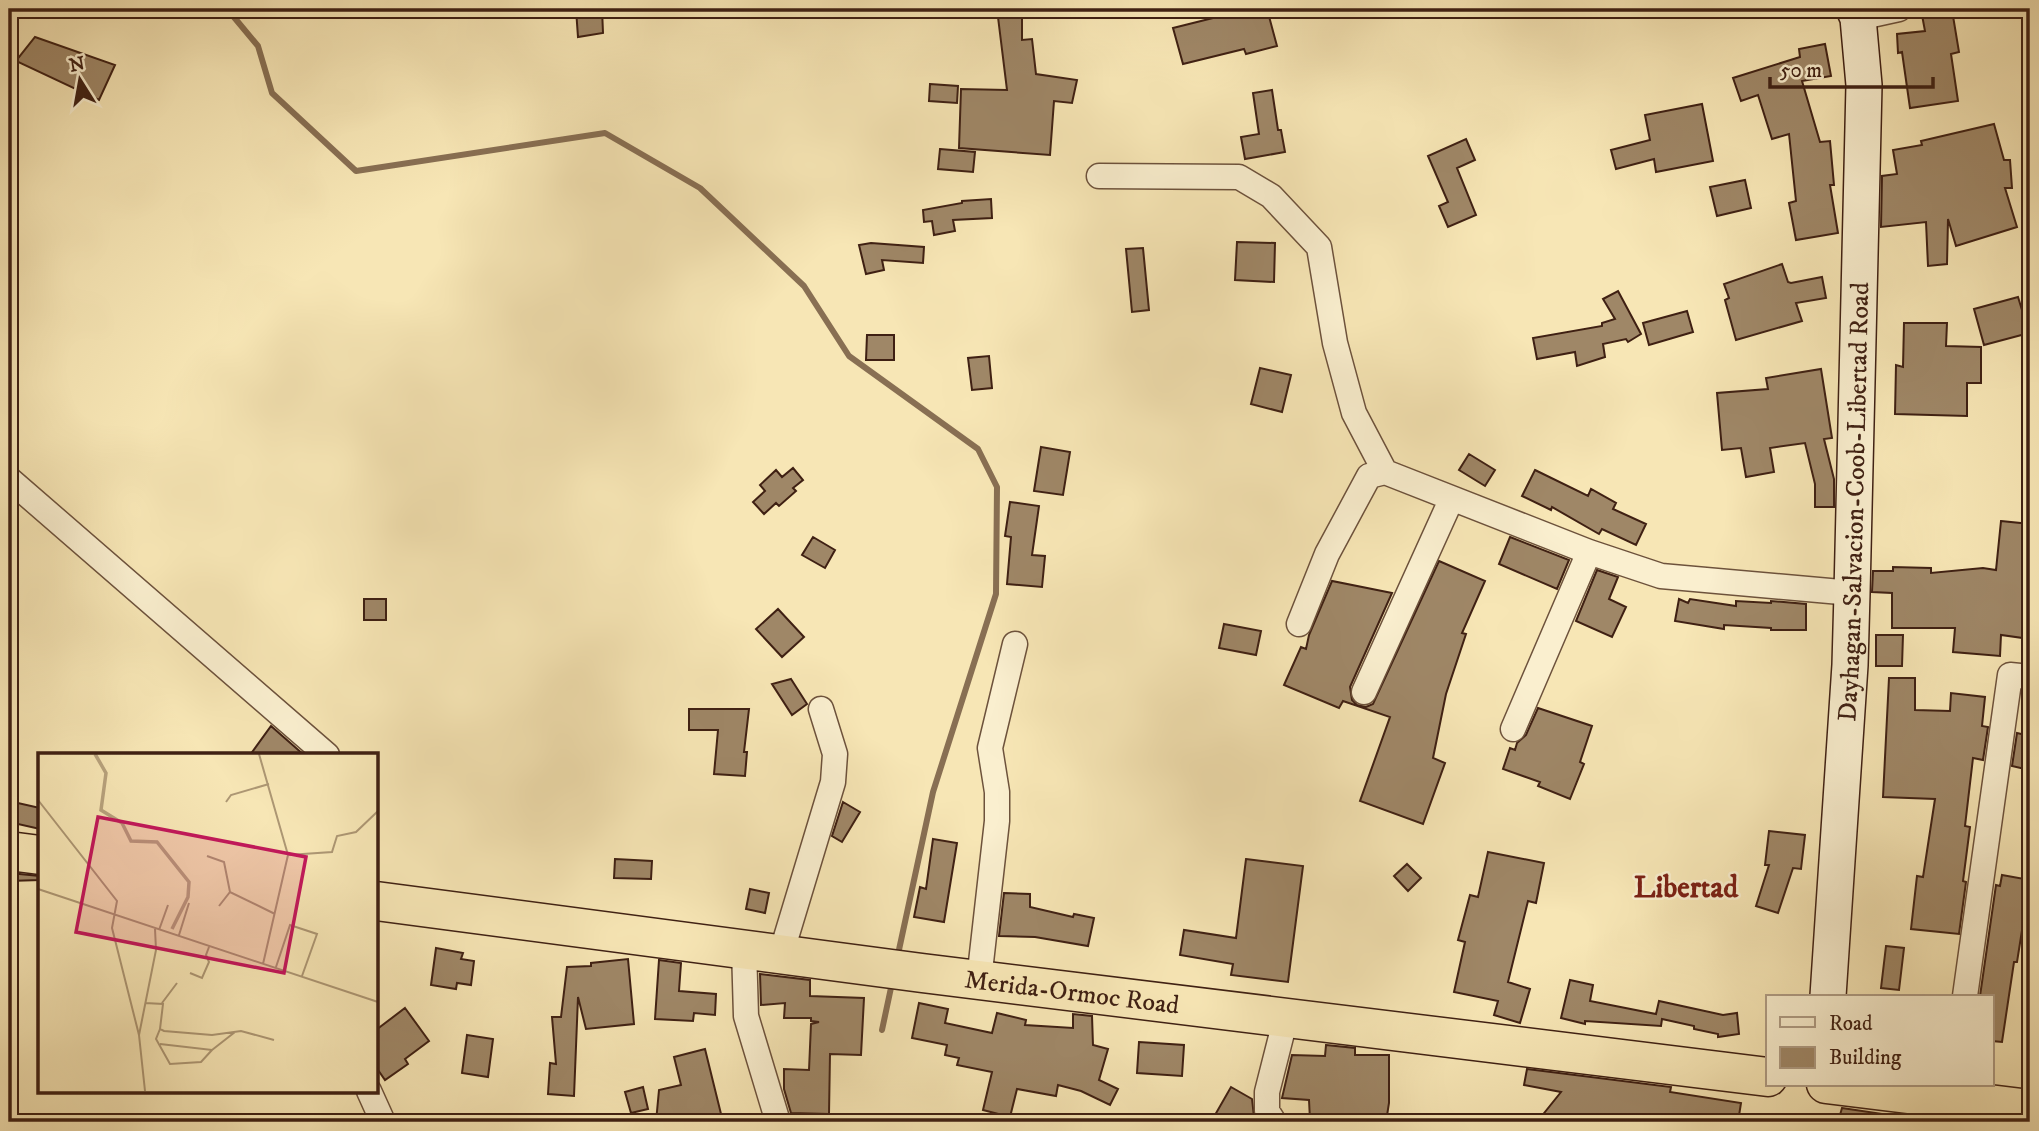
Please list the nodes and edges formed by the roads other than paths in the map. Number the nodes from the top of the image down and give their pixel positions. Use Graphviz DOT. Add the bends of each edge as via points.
graph roads {
  1 [pos="1899,9"];
  2 [pos="1856,13"];
  3 [pos="1098,176"];
  4 [pos="1385,472"];
  5 [pos="9,480"];
  6 [pos="1451,500"];
  7 [pos="1589,552"];
  8 [pos="1852,593"];
  9 [pos="1299,624"];
  10 [pos="1015,644"];
  11 [pos="2030,677"];
  12 [pos="1364,692"];
  13 [pos="821,709"];
  14 [pos="1513,729"];
  15 [pos="325,753"];
  16 [pos="9,851"];
  17 [pos="38,855"];
  18 [pos="378,901"];
  19 [pos="762,951"];
  20 [pos="979,980"];
  21 [pos="1828,995"];
  22 [pos="1965,995"];
  23 [pos="1286,1017"];
  24 [pos="1766,1077"];
  25 [pos="1862,1086"];
  26 [pos="1952,1091"];
  27 [pos="369,1092"];
  28 [pos="2030,1109"];
  29 [pos="383,1122"];
  30 [pos="778,1122"];
  31 [pos="1274,1122"];
  1 -- 2 [label="street"];
  2 -- 8 [label="main road, Dayhagan-Salvacion-Coob-Libertad Road" via="1864,85"];
  3 -- 4 [label="street" via="1239,177 1271,196 1319,247 1335,343 1354,413"];
  4 -- 6 [label="street"];
  4 -- 9 [label="street" via="1369,476 1327,554"];
  5 -- 15 [label="street"];
  6 -- 7 [label="street"];
  6 -- 12 [label="street"];
  7 -- 8 [label="street" via="1661,576"];
  7 -- 14 [label="street"];
  8 -- 21 [label="main road, Dayhagan-Salvacion-Coob-Libertad Road"];
  10 -- 20 [label="street" via="990,748 997,821"];
  11 -- 22 [label="street" via="2010,675"];
  13 -- 19 [label="street" via="835,754 833,782"];
  16 -- 17 [label="highway"];
  18 -- 19 [label="highway, Merida-Ormoc Road"];
  19 -- 20 [label="highway, Merida-Ormoc Road"];
  19 -- 30 [label="street" via="746,1016"];
  20 -- 23 [label="highway, Merida-Ormoc Road"];
  23 -- 24 [label="highway, Merida-Ormoc Road"];
  23 -- 31 [label="street" via="1267,1092 1267,1111"];
  25 -- 26 [label="highway"];
  26 -- 28 [label="highway"];
  27 -- 29 [label="street"];
}
